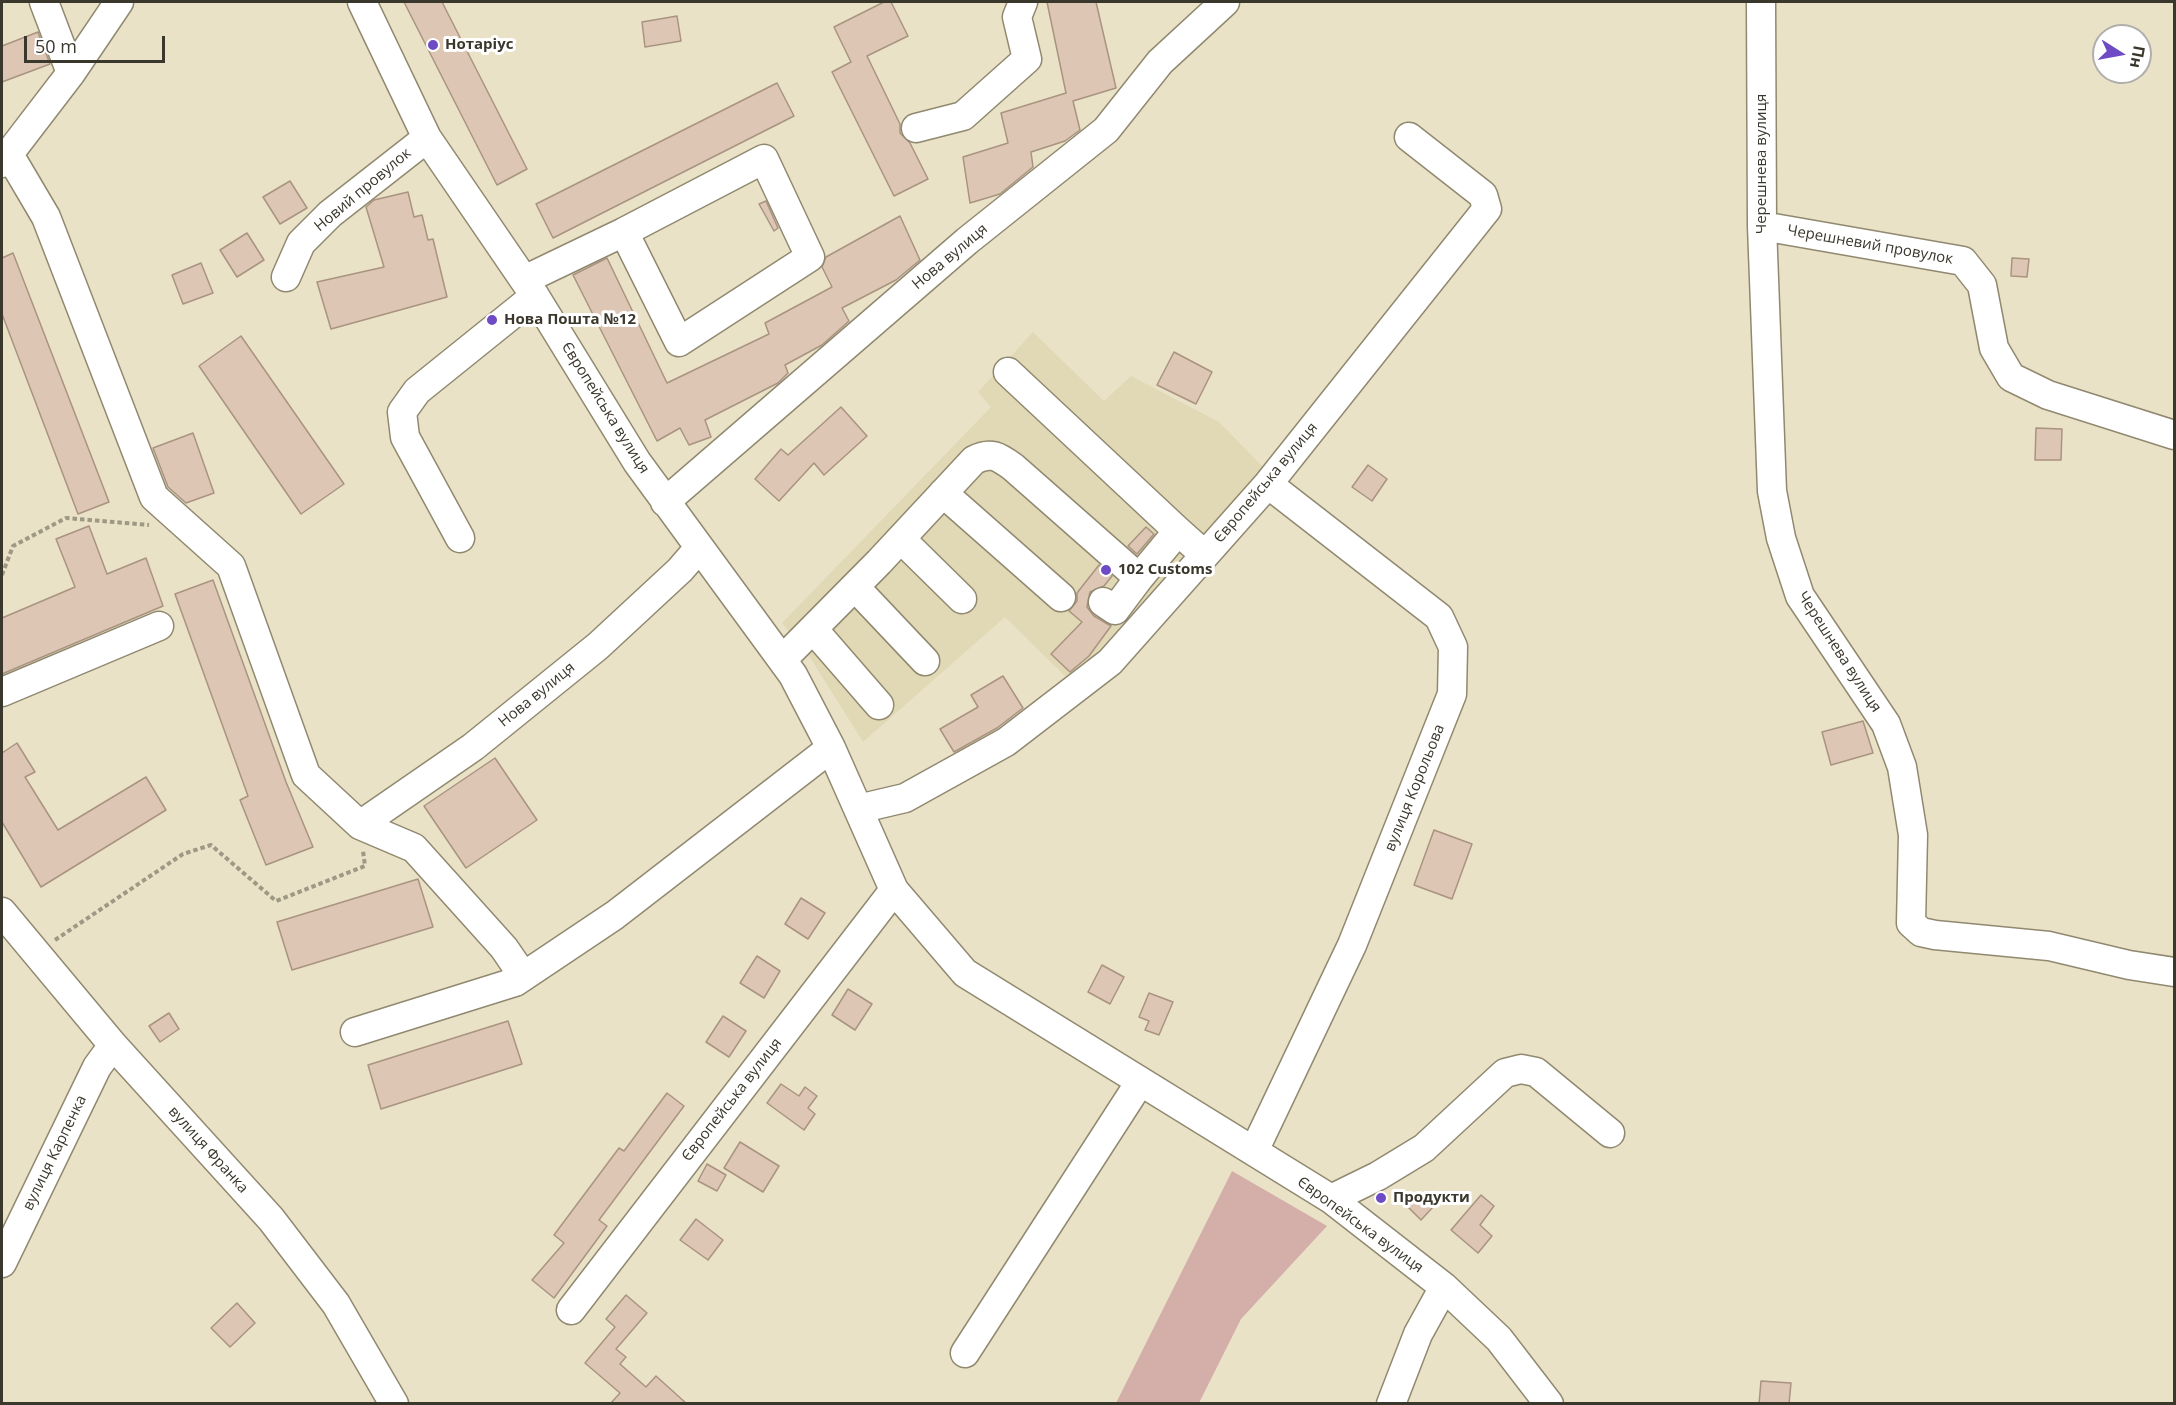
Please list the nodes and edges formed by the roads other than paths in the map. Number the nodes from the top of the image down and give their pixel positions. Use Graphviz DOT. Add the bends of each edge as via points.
graph roads {
  1 [pos="44,2"];
  2 [pos="119,2"];
  3 [pos="362,2"];
  4 [pos="1023,2"];
  5 [pos="1225,2"];
  6 [pos="1761,2"];
  7 [pos="71,73"];
  8 [pos="916,128"];
  9 [pos="1409,137"];
  10 [pos="427,138"];
  11 [pos="6,159"];
  12 [pos="1762,226"];
  13 [pos="624,232"];
  14 [pos="286,277"];
  15 [pos="530,288"];
  16 [pos="1008,372"];
  17 [pos="2175,435"];
  18 [pos="1269,484"];
  19 [pos="943,493"];
  20 [pos="665,502"];
  21 [pos="460,538"];
  22 [pos="901,539"];
  23 [pos="699,548"];
  24 [pos="1139,578"];
  25 [pos="855,587"];
  26 [pos="1061,597"];
  27 [pos="962,599"];
  28 [pos="1103,602"];
  29 [pos="159,626"];
  30 [pos="813,629"];
  31 [pos="782,660"];
  32 [pos="925,661"];
  33 [pos="2,692"];
  34 [pos="879,705"];
  35 [pos="831,748"];
  36 [pos="858,808"];
  37 [pos="360,825"];
  38 [pos="894,890"];
  39 [pos="2,912"];
  40 [pos="2175,972"];
  41 [pos="515,982"];
  42 [pos="355,1032"];
  43 [pos="113,1045"];
  44 [pos="1140,1082"];
  45 [pos="1610,1133"];
  46 [pos="1254,1151"];
  47 [pos="1330,1199"];
  48 [pos="2,1263"];
  49 [pos="1444,1287"];
  50 [pos="571,1310"];
  51 [pos="965,1353"];
  52 [pos="394,1404"];
  53 [pos="1391,1404"];
  54 [pos="1549,1404"];
  1 -- 7 [label="street"];
  2 -- 7 [label="street"];
  3 -- 10 [label="street, Європейська вулиця"];
  4 -- 8 [label="street" via="1017,17 1027,59 963,116"];
  5 -- 20 [label="street, Нова вулиця" via="1160,62 1106,130 967,241"];
  6 -- 12 [label="street, Черешнева вулиця"];
  7 -- 11 [label="street"];
  9 -- 18 [label="street, Європейська вулиця" via="1484,195 1487,209"];
  10 -- 14 [label="street, Новий провулок" via="330,214 301,243"];
  10 -- 15 [label="street, Європейська вулиця"];
  11 -- 37 [label="street" via="46,217 154,497 231,566 306,775"];
  12 -- 17 [label="street, Черешневий провулок" via="1963,261 1982,285 1994,348 2011,377 2048,395"];
  12 -- 40 [label="street, Черешнева вулиця" via="1772,491 1780,538 1800,596 1886,724 1902,767 1913,835 1911,922 1921,932 1935,935 2049,946"];
  13 -- 13 [label="street" via="679,342 810,257 764,159"];
  13 -- 15 [label="street"];
  15 -- 20 [label="street, Європейська вулиця"];
  15 -- 21 [label="street" via="417,391 402,412 405,437"];
  16 -- 24 [label="street" via="1188,540"];
  18 -- 36 [label="street, Європейська вулиця" via="1110,662 1006,742 905,798"];
  18 -- 46 [label="street, вулиця Корольова" via="1439,617 1453,647 1452,694 1352,945"];
  19 -- 22 [label="street"];
  19 -- 24 [label="street" via="974,460 986,454 998,456"];
  19 -- 26 [label="street"];
  20 -- 23 [label="street, Європейська вулиця"];
  22 -- 25 [label="street"];
  22 -- 27 [label="street"];
  23 -- 31 [label="street, Європейська вулиця"];
  23 -- 37 [label="street, Нова вулиця" via="597,646 482,740"];
  24 -- 28 [label="street" via="1115,610"];
  25 -- 30 [label="street"];
  25 -- 32 [label="street"];
  29 -- 33 [label="street"];
  30 -- 31 [label="street"];
  30 -- 34 [label="street"];
  31 -- 35 [label="street, Європейська вулиця"];
  35 -- 36 [label="street, Європейська вулиця"];
  35 -- 41 [label="street" via="615,915"];
  36 -- 38 [label="street, Європейська вулиця"];
  37 -- 41 [label="street" via="414,848 504,948 517,967"];
  38 -- 44 [label="street, Європейська вулиця" via="966,973"];
  38 -- 50 [label="street, Європейська вулиця"];
  39 -- 43 [label="street, вулиця Франка"];
  41 -- 42 [label="street"];
  43 -- 48 [label="street, вулиця Карпенка" via="97,1067"];
  43 -- 52 [label="street, вулиця Франка" via="271,1219 336,1304"];
  44 -- 46 [label="street, Європейська вулиця"];
  44 -- 51 [label="street"];
  45 -- 47 [label="street" via="1536,1072 1521,1069 1504,1073 1424,1148"];
  46 -- 47 [label="street, Європейська вулиця"];
  47 -- 49 [label="street, Європейська вулиця"];
  49 -- 53 [label="street" via="1418,1334"];
  49 -- 54 [label="street, Європейська вулиця" via="1499,1339"];
}
